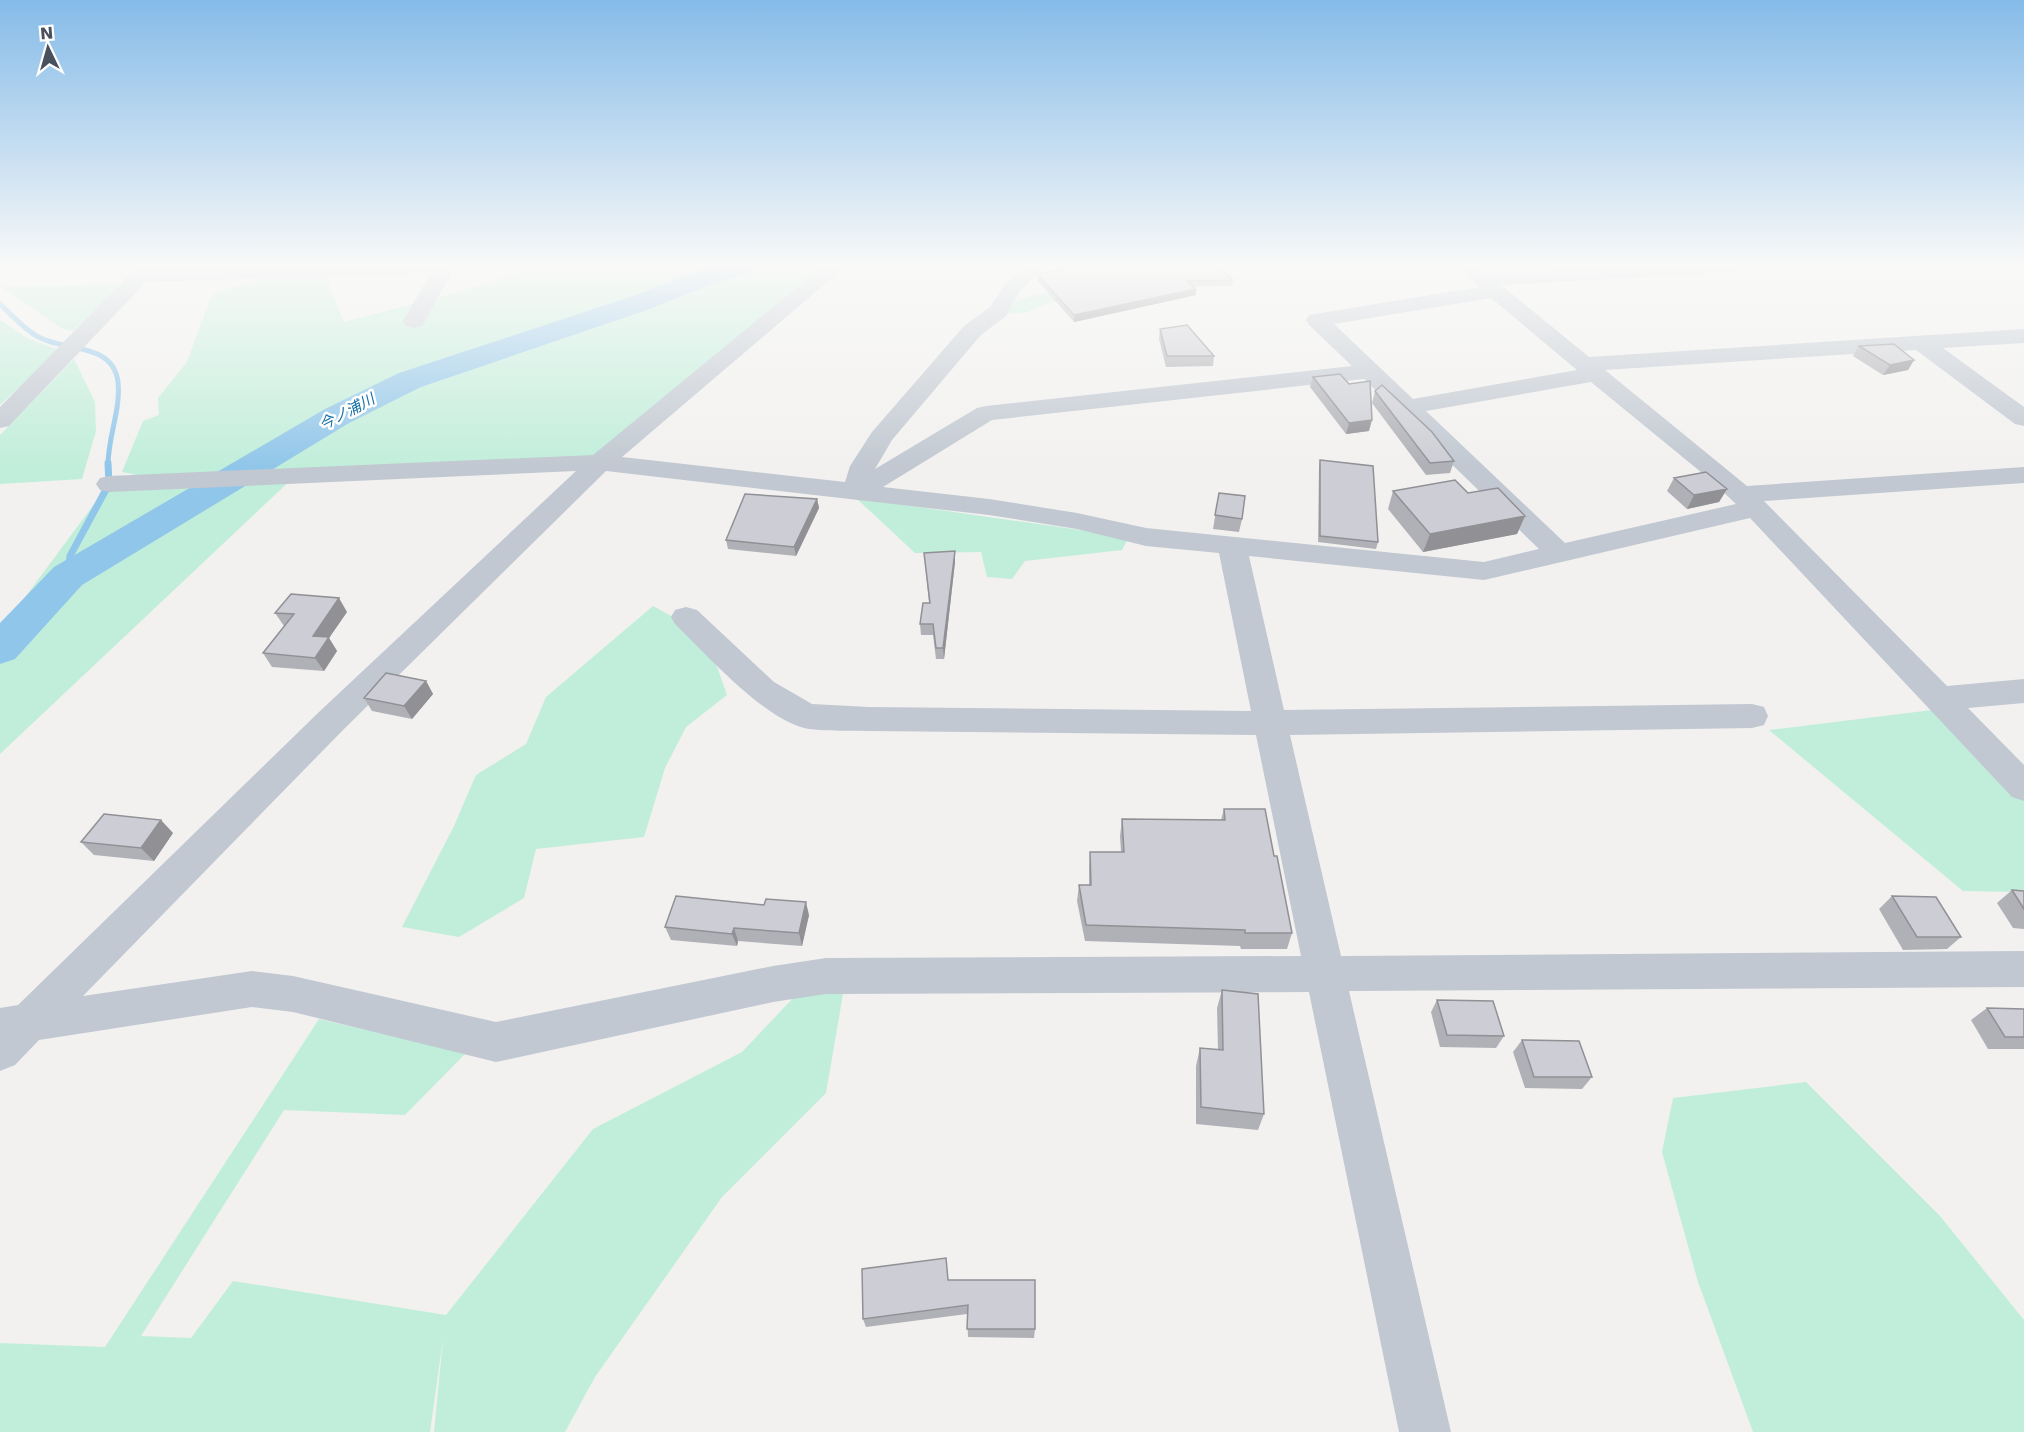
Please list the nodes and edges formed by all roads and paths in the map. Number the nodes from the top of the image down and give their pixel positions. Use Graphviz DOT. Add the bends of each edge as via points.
graph roads {
  1 [pos="85,333"];
  2 [pos="754,333"];
  3 [pos="971,333"];
  4 [pos="1331,333"];
  5 [pos="1547,333"];
  6 [pos="2024,336"];
  7 [pos="1922,343"];
  8 [pos="1590,369"];
  9 [pos="1371,371"];
  10 [pos="1408,407"];
  11 [pos="2024,418"];
  12 [pos="0,421"];
  13 [pos="600,462"];
  14 [pos="2024,475"];
  15 [pos="109,484"];
  16 [pos="856,492"];
  17 [pos="1748,501"];
  18 [pos="1232,546"];
  19 [pos="1560,554"];
  20 [pos="686,617"];
  21 [pos="2024,691"];
  22 [pos="1939,699"];
  23 [pos="1752,716"];
  24 [pos="1270,723"];
  25 [pos="2024,787"];
  26 [pos="2024,969"];
  27 [pos="1326,974"];
  28 [pos="14,1025"];
  29 [pos="0,1051"];
  30 [pos="1425,1432"];
  1 -- 12 [label="street"];
  2 -- 13 [label="street"];
  3 -- 16 [label="street" via="882,437 863,466"];
  4 -- 9 [label="street"];
  5 -- 8 [label="street"];
  6 -- 7 [label="street"];
  7 -- 8 [label="street"];
  7 -- 11 [label="street"];
  8 -- 10 [label="street"];
  8 -- 17 [label="street"];
  9 -- 10 [label="street"];
  9 -- 16 [label="street" via="986,412"];
  10 -- 19 [label="street"];
  13 -- 15 [label="street"];
  13 -- 16 [label="street"];
  13 -- 28 [label="street"];
  14 -- 17 [label="street"];
  16 -- 18 [label="street" via="989,507 1146,537"];
  17 -- 19 [label="street"];
  17 -- 22 [label="street"];
  18 -- 19 [label="street" via="1484,571"];
  18 -- 24 [label="street"];
  20 -- 24 [label="street" via="763,690 806,716"];
  21 -- 22 [label="street"];
  22 -- 25 [label="street"];
  23 -- 24 [label="street"];
  24 -- 27 [label="street"];
  26 -- 27 [label="street"];
  27 -- 28 [label="street" via="826,975 496,1042 293,994 252,989"];
  27 -- 30 [label="street"];
  28 -- 29 [label="street"];
}
